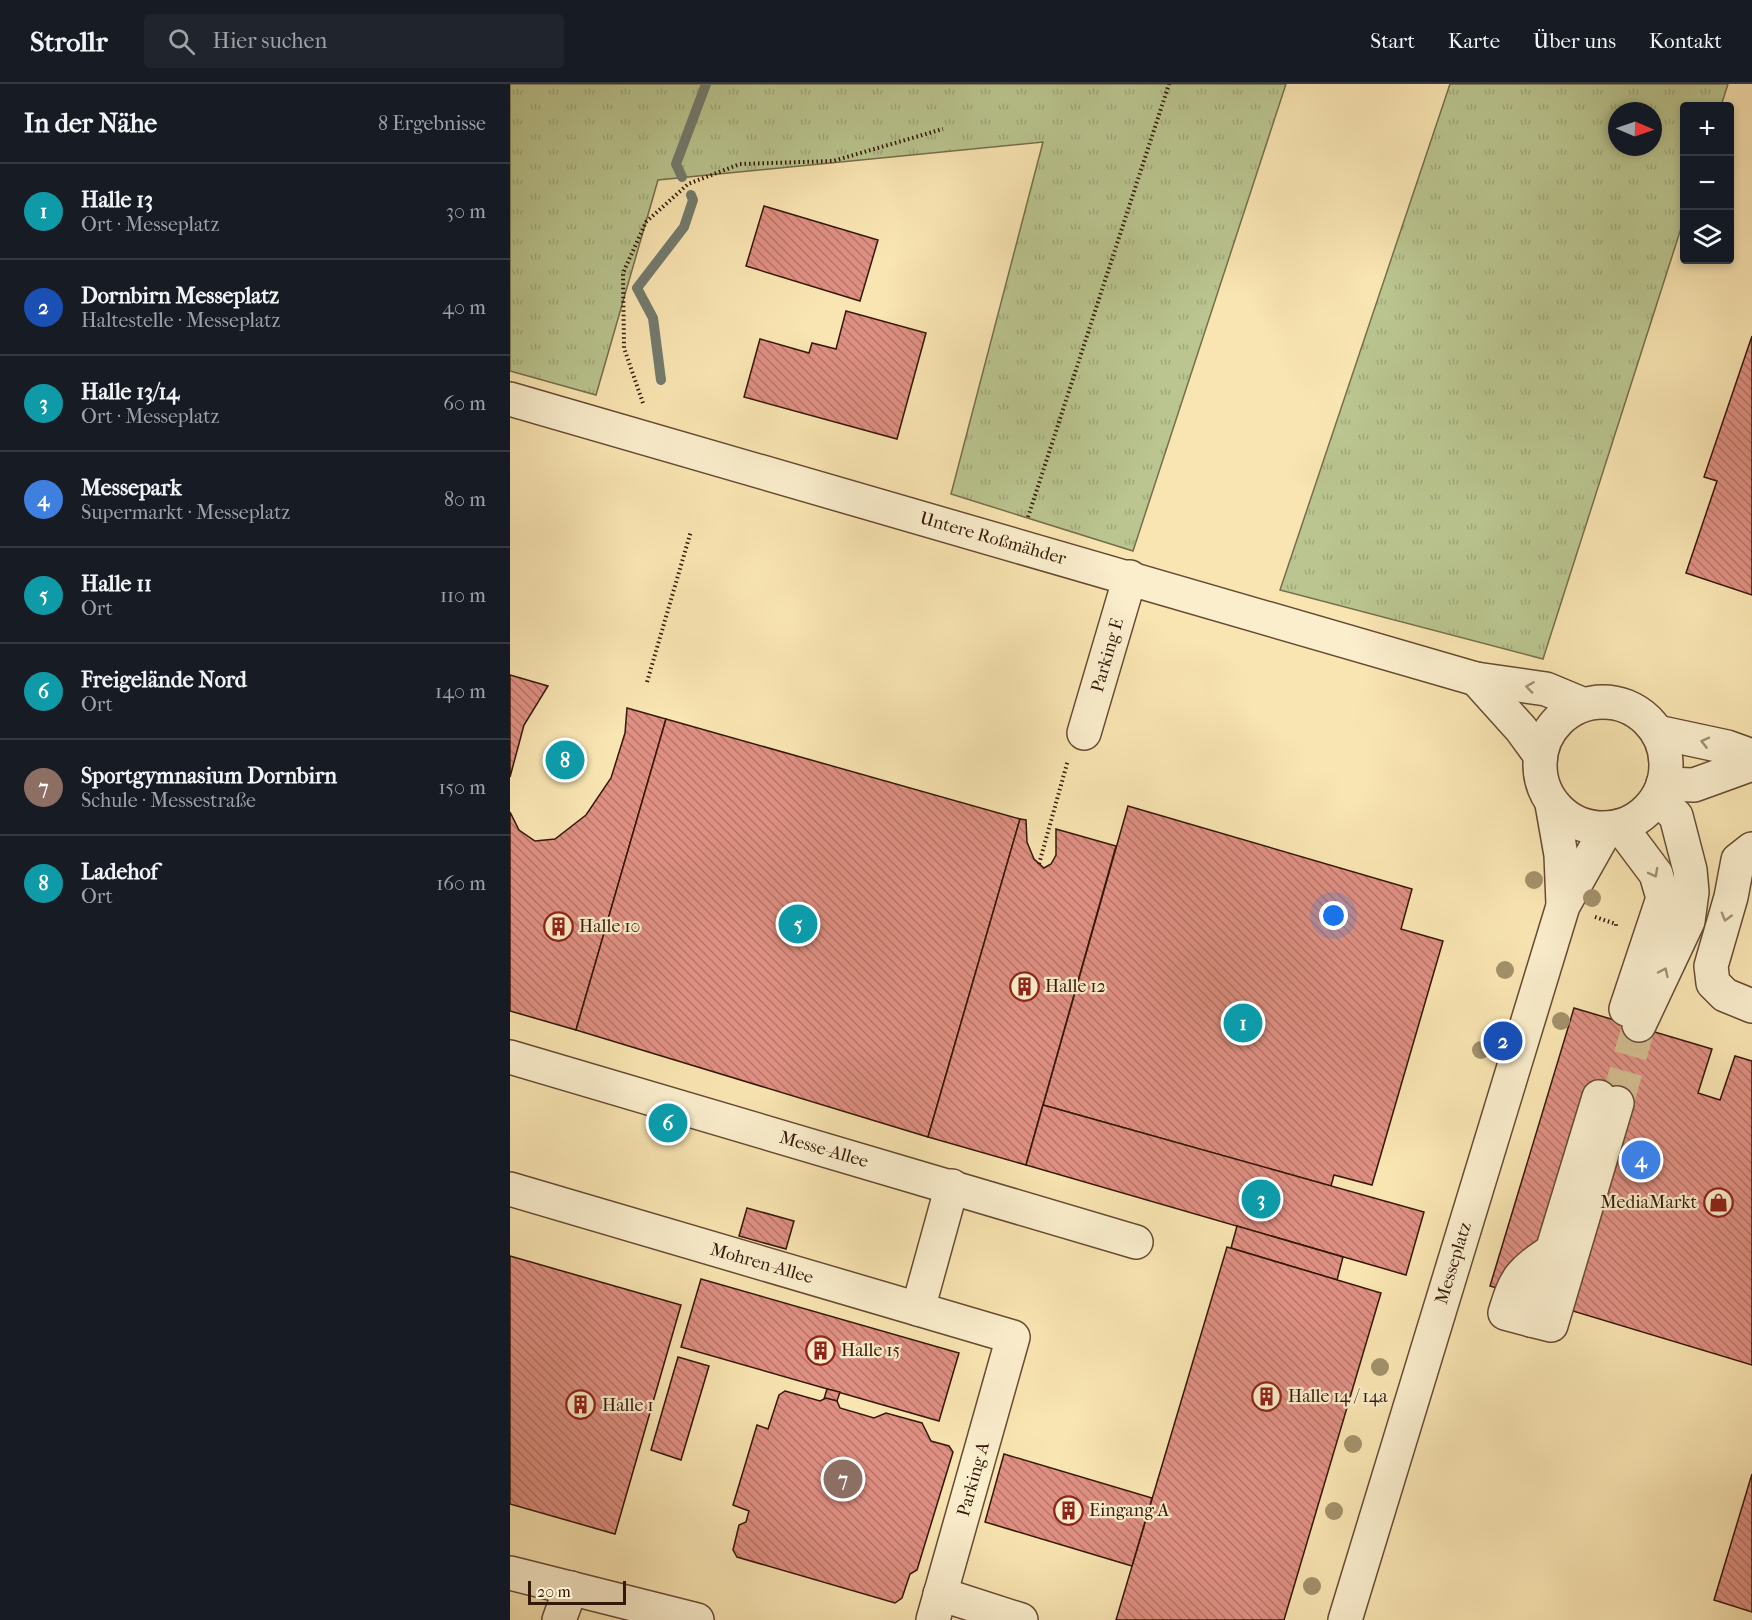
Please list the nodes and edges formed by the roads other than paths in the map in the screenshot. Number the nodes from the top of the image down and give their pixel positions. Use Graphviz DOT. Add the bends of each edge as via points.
graph roads {
  1 [pos="510,399"];
  2 [pos="1130,577"];
  3 [pos="1476,679"];
  4 [pos="1582,704"];
  5 [pos="1657,732"];
  6 [pos="1084,733"];
  7 [pos="1540,755"];
  8 [pos="1752,756"];
  9 [pos="1752,764"];
  10 [pos="1660,791"];
  11 [pos="1552,804"];
  12 [pos="1613,827"];
  13 [pos="1686,854"];
  14 [pos="1745,854"];
  15 [pos="1563,906"];
  16 [pos="1752,1006"];
  17 [pos="510,1057"];
  18 [pos="952,1186"];
  19 [pos="510,1190"];
  20 [pos="1137,1242"];
  21 [pos="918,1309"];
  22 [pos="1531,1320"];
  23 [pos="1013,1337"];
  24 [pos="510,1573"];
  25 [pos="572,1588"];
  26 [pos="936,1607"];
  27 [pos="559,1620"];
  28 [pos="698,1620"];
  29 [pos="1021,1620"];
  30 [pos="1345,1620"];
  1 -- 2 [label="street, Untere Roßmähder"];
  2 -- 3 [label="street, Untere Roßmähder"];
  2 -- 6 [label="street, Parking E"];
  4 -- 3 [label="street, Untere Roßmähder, one-way" via="1546,689"];
  3 -- 7 [label="street"];
  4 -- 5 [label="street" via="1613,701 1630,707 1646,717"];
  4 -- 7 [label="street" via="1554,724"];
  8 -- 5 [label="street, one-way"];
  5 -- 10 [label="street" via="1666,766"];
  7 -- 11 [label="street" via="1539,772"];
  9 -- 10 [label="street" via="1694,785"];
  10 -- 12 [label="street" via="1647,810"];
  10 -- 13 [label="street" via="1676,816"];
  11 -- 12 [label="street" via="1577,823"];
  11 -- 15 [label="street, Messeplatz" via="1561,855"];
  12 -- 13 [label="street, one-way" via="1656,874 1663,898 1631,1023 1688,921 1692,892"];
  12 -- 15 [label="street, Messeplatz"];
  13 -- 14 [label="street"];
  14 -- 16 [label="street, one-way" via="1711,966 1713,983 1725,996"];
  15 -- 30 [label="street, Messeplatz"];
  17 -- 18 [label="street, Messe-Allee"];
  18 -- 20 [label="street, Messe-Allee"];
  18 -- 21 [label="street"];
  19 -- 21 [label="street, Mohren-Allee"];
  21 -- 23 [label="street, Mohren-Allee"];
  22 -- 22 [label="street" via="1551,1325 1608,1100 1552,1251"];
  23 -- 26 [label="street, Parking A"];
  24 -- 25 [label="street"];
  25 -- 27 [label="street"];
  25 -- 28 [label="street"];
  26 -- 29 [label="street"];
}
